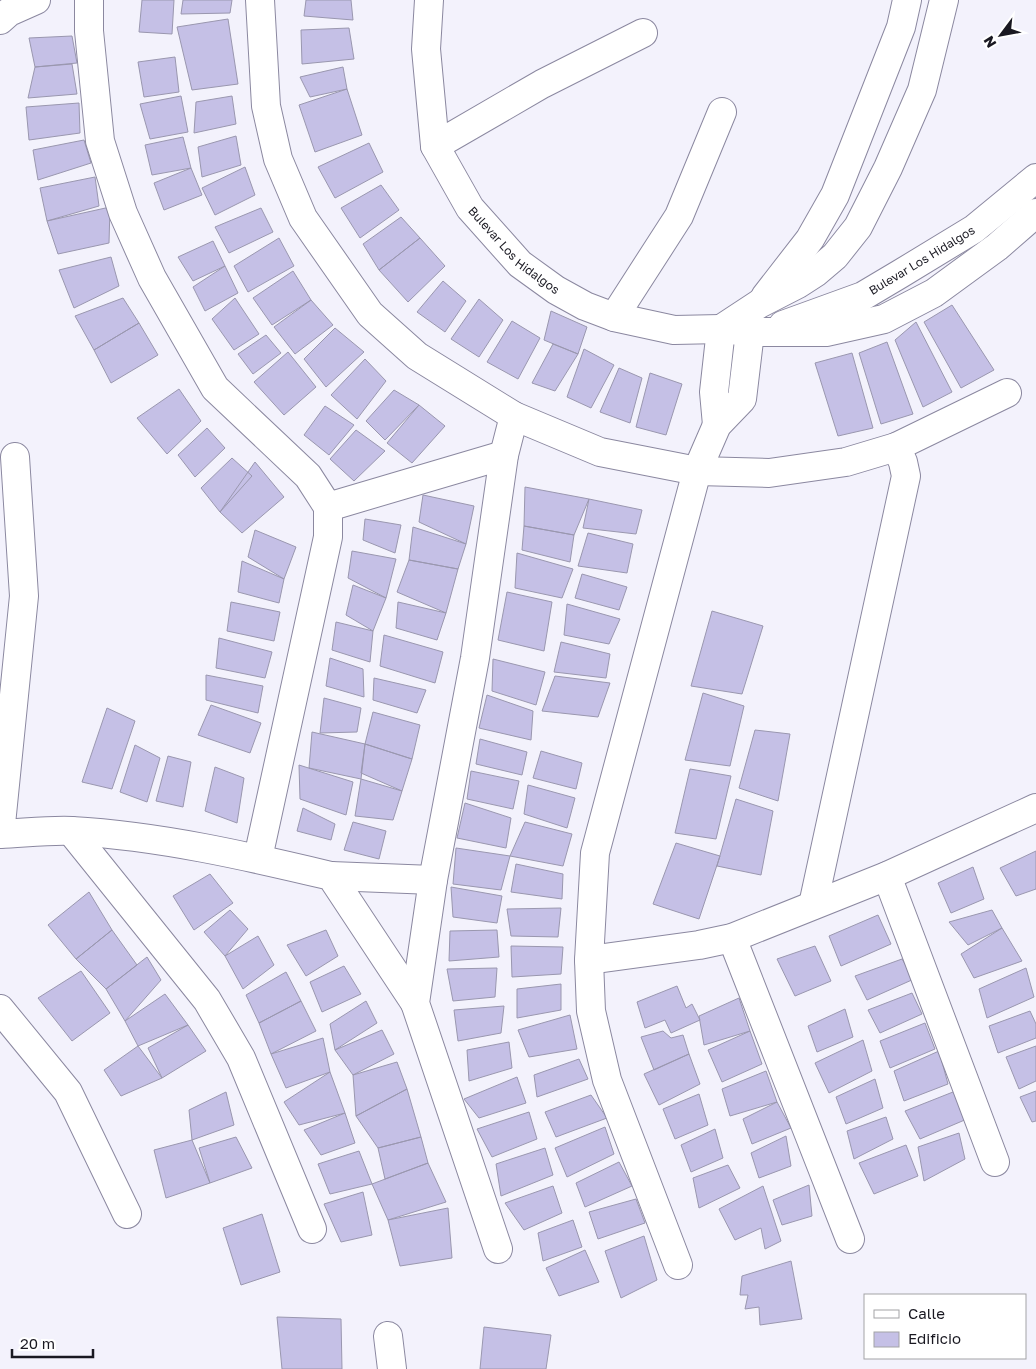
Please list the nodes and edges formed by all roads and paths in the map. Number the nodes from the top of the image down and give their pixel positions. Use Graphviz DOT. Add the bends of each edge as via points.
graph roads {
  1 [pos="36,0"];
  2 [pos="89,0"];
  3 [pos="260,0"];
  4 [pos="429,0"];
  5 [pos="906,0"];
  6 [pos="944,0"];
  7 [pos="0,20"];
  8 [pos="643,33"];
  9 [pos="722,112"];
  10 [pos="434,146"];
  11 [pos="1036,178"];
  12 [pos="1036,213"];
  13 [pos="810,276"];
  14 [pos="759,304"];
  15 [pos="830,308"];
  16 [pos="614,317"];
  17 [pos="721,329"];
  18 [pos="759,331"];
  19 [pos="1007,393"];
  20 [pos="514,416"];
  21 [pos="717,426"];
  22 [pos="896,447"];
  23 [pos="504,455"];
  24 [pos="15,458"];
  25 [pos="697,471"];
  26 [pos="328,507"];
  27 [pos="1036,808"];
  28 [pos="71,831"];
  29 [pos="0,834"];
  30 [pos="258,858"];
  31 [pos="331,876"];
  32 [pos="886,876"];
  33 [pos="433,880"];
  34 [pos="813,905"];
  35 [pos="732,938"];
  36 [pos="589,960"];
  37 [pos="414,1003"];
  38 [pos="0,1009"];
  39 [pos="995,1162"];
  40 [pos="128,1214"];
  41 [pos="312,1229"];
  42 [pos="850,1239"];
  43 [pos="498,1249"];
  44 [pos="678,1265"];
  45 [pos="388,1336"];
  46 [pos="392,1369"];
  1 -- 7 [label="street" via="9,12"];
  2 -- 26 [label="street" via="88,31 100,141 123,213 152,278 215,388 308,476"];
  3 -- 20 [label="street" via="266,106 278,159 303,218 370,314 417,356"];
  4 -- 10 [label="street, Bulevar Los Hidalgos" via="426,49"];
  5 -- 14 [label="street" via="901,27 835,195 810,239"];
  6 -- 13 [label="street" via="922,90 888,168 858,227 835,256"];
  8 -- 10 [label="street" via="542,84"];
  9 -- 16 [label="street" via="679,216"];
  10 -- 16 [label="street, Bulevar Los Hidalgos" via="470,208 520,264 556,290"];
  11 -- 15 [label="street, Bulevar Los Hidalgos" via="974,229 863,296"];
  12 -- 18 [label="street, Bulevar Los Hidalgos" via="934,292 884,319 826,332"];
  13 -- 14 [label="street"];
  13 -- 15 [label="street" via="812,292"];
  14 -- 17 [label="street"];
  15 -- 18 [label="street, Bulevar Los Hidalgos"];
  16 -- 17 [label="street, Bulevar Los Hidalgos" via="674,330"];
  17 -- 18 [label="street, Bulevar Los Hidalgos"];
  17 -- 21 [label="street" via="714,392"];
  18 -- 21 [label="street" via="742,399"];
  19 -- 22 [label="street"];
  20 -- 23 [label="street"];
  20 -- 25 [label="street" via="600,452"];
  21 -- 25 [label="street"];
  22 -- 25 [label="street" via="846,462 769,473"];
  22 -- 34 [label="street" via="906,476"];
  23 -- 26 [label="street"];
  23 -- 33 [label="street" via="475,658"];
  24 -- 29 [label="street" via="24,596"];
  25 -- 36 [label="street" via="595,853"];
  26 -- 30 [label="street" via="328,538"];
  27 -- 32 [label="street"];
  28 -- 29 [label="street"];
  28 -- 30 [label="street" via="129,836"];
  28 -- 41 [label="street" via="207,1000 241,1058"];
  30 -- 31 [label="street"];
  31 -- 33 [label="street"];
  31 -- 37 [label="street"];
  32 -- 34 [label="street"];
  32 -- 39 [label="street"];
  33 -- 37 [label="street"];
  34 -- 35 [label="street"];
  35 -- 36 [label="street"];
  35 -- 42 [label="street"];
  36 -- 44 [label="street" via="591,1011 607,1080"];
  37 -- 43 [label="street"];
  38 -- 40 [label="street" via="68,1092"];
  45 -- 46 [label="street"];
}
